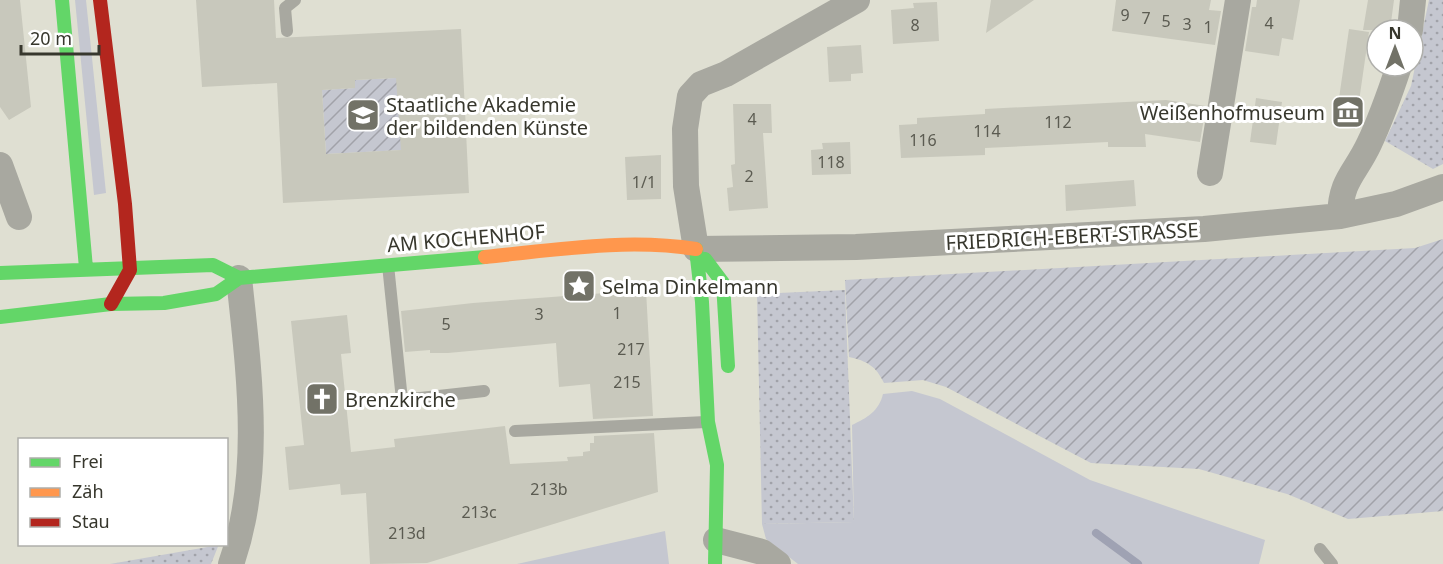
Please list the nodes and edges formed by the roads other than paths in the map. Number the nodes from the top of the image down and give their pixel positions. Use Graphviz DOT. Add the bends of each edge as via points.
graph roads {
  1 [pos="62,0"];
  2 [pos="100,0"];
  3 [pos="295,0"];
  4 [pos="857,0"];
  5 [pos="1238,0"];
  6 [pos="1413,0"];
  7 [pos="1411,18"];
  8 [pos="287,31"];
  9 [pos="1394,78"];
  10 [pos="0,168"];
  11 [pos="1210,173"];
  12 [pos="1443,187"];
  13 [pos="1340,216"];
  14 [pos="19,217"];
  15 [pos="696,249"];
  16 [pos="388,264"];
  17 [pos="86,268"];
  18 [pos="130,270"];
  19 [pos="0,273"];
  20 [pos="239,278"];
  21 [pos="111,304"];
  22 [pos="0,317"];
  23 [pos="728,382"];
  24 [pos="484,391"];
  25 [pos="708,422"];
  26 [pos="515,431"];
  27 [pos="726,437"];
  28 [pos="717,465"];
  29 [pos="1320,549"];
  30 [pos="715,552"];
  31 [pos="231,564"];
  32 [pos="778,564"];
  33 [pos="1332,564"];
  1 -- 17 [label="street"];
  2 -- 18 [label="street"];
  3 -- 8 [label="lane" via="285,8"];
  4 -- 15 [label="street" via="726,74 701,84 690,96 685,129 686,186"];
  5 -- 11 [label="street"];
  6 -- 7 [label="street"];
  9 -- 13 [label="street" via="1368,147 1343,188"];
  10 -- 14 [label="street"];
  12 -- 13 [label="street, FRIEDRICH-EBERT-STRASSE" via="1396,204"];
  13 -- 15 [label="street, FRIEDRICH-EBERT-STRASSE" via="1193,230 856,247"];
  15 -- 16 [label="street, AM KOCHENHOF" via="617,245"];
  15 -- 23 [label="street" via="723,283"];
  15 -- 25 [label="street" via="702,291"];
  16 -- 20 [label="street, AM KOCHENHOF"];
  16 -- 24 [label="lane" via="402,400"];
  17 -- 18 [label="street"];
  17 -- 19 [label="street"];
  17 -- 21 [label="street"];
  18 -- 20 [label="street" via="213,265"];
  18 -- 21 [label="street"];
  20 -- 21 [label="street, AM KOCHENHOF" via="216,294 164,303"];
  20 -- 31 [label="street" via="250,482"];
  21 -- 22 [label="street, AM KOCHENHOF"];
  25 -- 26 [label="lane"];
  25 -- 28 [label="street"];
  27 -- 28 [label="street"];
  28 -- 30 [label="street"];
  29 -- 33 [label="lane"];
  30 -- 32 [label="street" via="762,552"];
}
